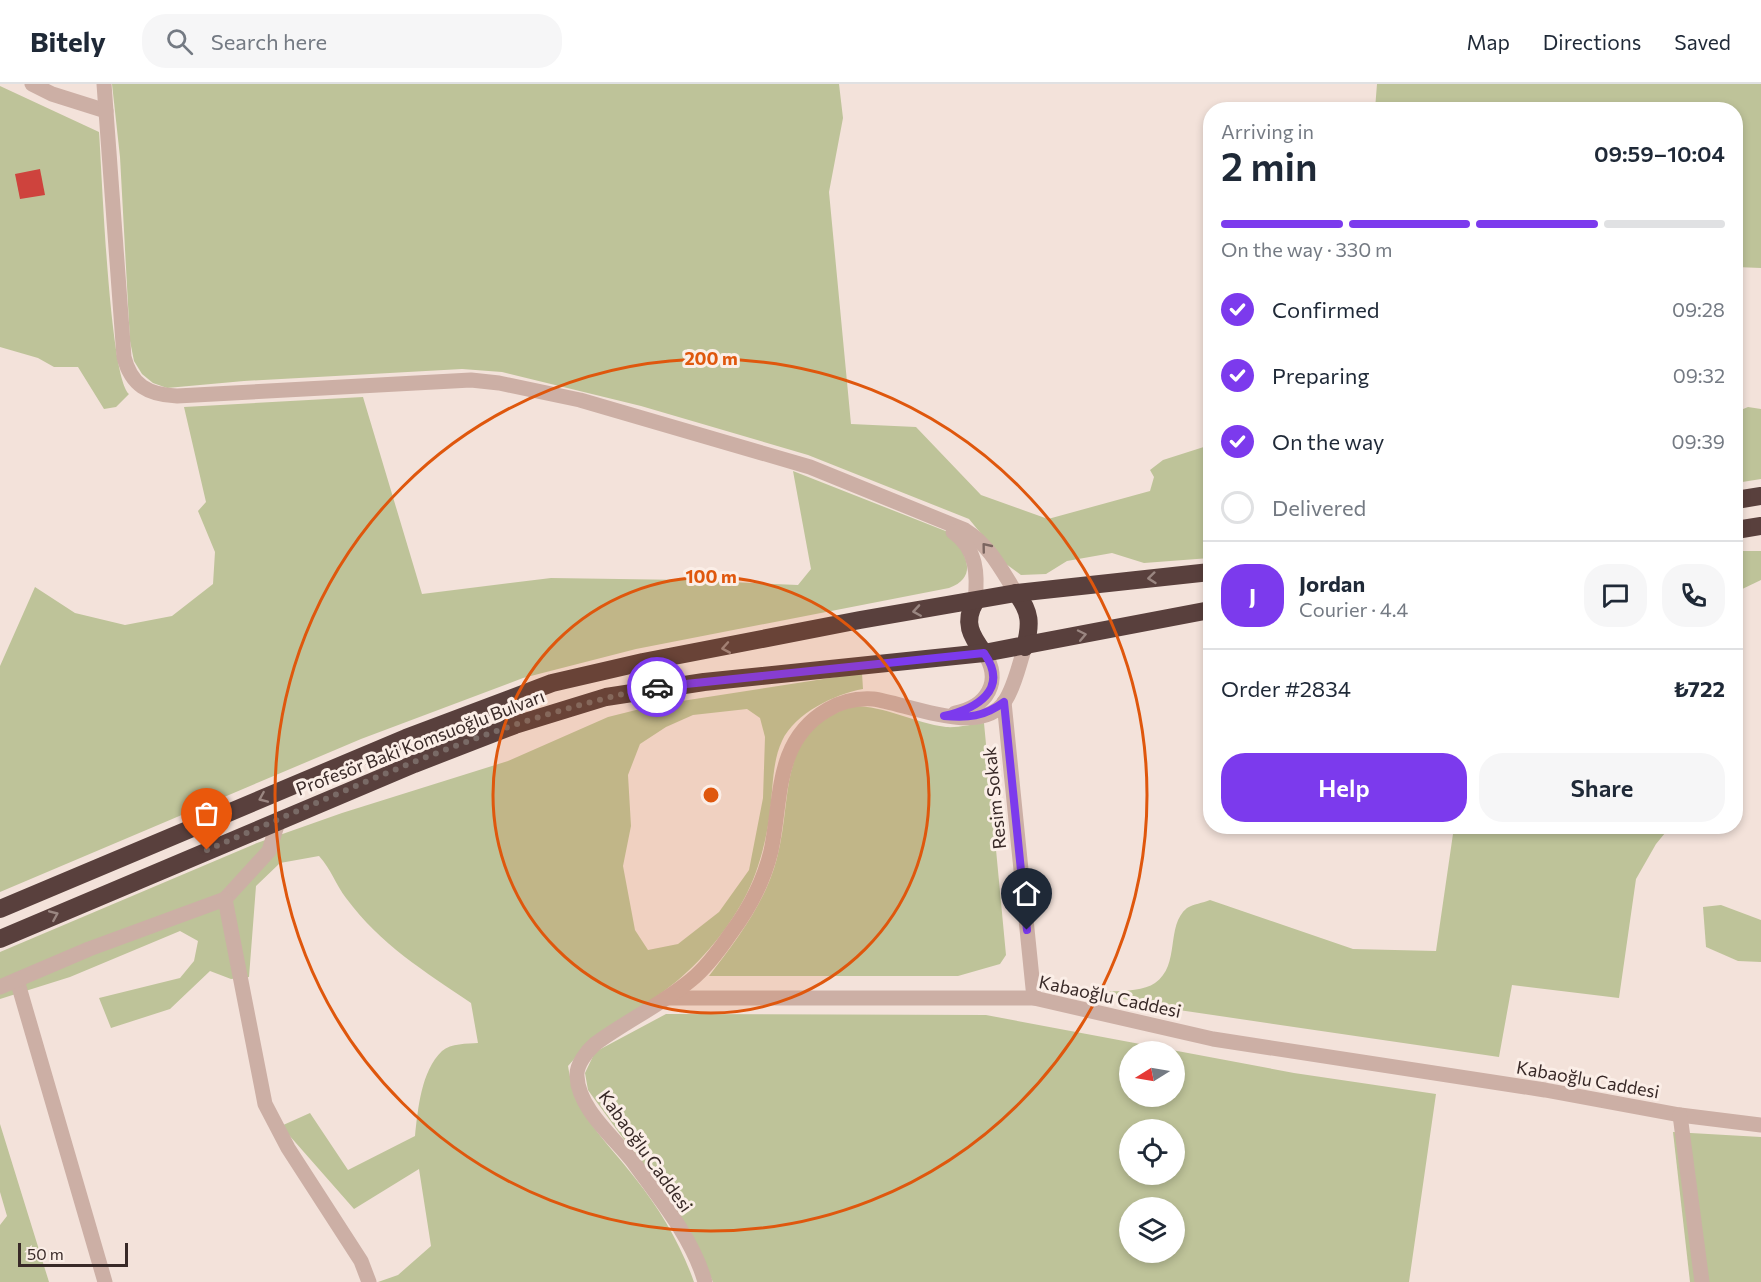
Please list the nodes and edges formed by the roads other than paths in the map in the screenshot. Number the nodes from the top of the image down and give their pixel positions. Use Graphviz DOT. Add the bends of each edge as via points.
graph roads {
  1 [pos="32,84"];
  2 [pos="104,84"];
  3 [pos="106,111"];
  4 [pos="1761,496"];
  5 [pos="1743,499"];
  6 [pos="939,521"];
  7 [pos="1761,526"];
  8 [pos="1743,529"];
  9 [pos="1761,539"];
  10 [pos="1743,540"];
  11 [pos="1203,573"];
  12 [pos="1016,593"];
  13 [pos="975,602"];
  14 [pos="1203,611"];
  15 [pos="1025,647"];
  16 [pos="984,653"];
  17 [pos="1004,702"];
  18 [pos="944,716"];
  19 [pos="279,819"];
  20 [pos="225,899"];
  21 [pos="0,909"];
  22 [pos="0,939"];
  23 [pos="17,980"];
  24 [pos="0,987"];
  25 [pos="668,998"];
  26 [pos="1034,998"];
  27 [pos="1680,1115"];
  28 [pos="1761,1125"];
  29 [pos="105,1282"];
  30 [pos="369,1282"];
  31 [pos="705,1282"];
  32 [pos="1702,1282"];
  1 -- 3 [label="street"];
  2 -- 3 [label="street"];
  3 -- 6 [label="street" via="124,357 135,382 148,391 177,396 441,381 499,383 580,400 810,467"];
  4 -- 5 [label="highway"];
  12 -- 6 [label="street, one-way" via="980,539"];
  6 -- 13 [label="street" via="966,542 973,557"];
  7 -- 8 [label="highway"];
  9 -- 10 [label="highway"];
  11 -- 12 [label="highway, one-way"];
  12 -- 13 [label="highway"];
  12 -- 15 [label="highway" via="1031,622"];
  13 -- 16 [label="highway" via="970,611 970,632"];
  13 -- 21 [label="highway, Profesör Baki Komsuoğlu Bulvarı, one-way" via="860,620 552,683 406,738"];
  15 -- 14 [label="highway, one-way"];
  15 -- 16 [label="highway"];
  15 -- 17 [label="street"];
  16 -- 18 [label="street" via="994,676 989,691 980,704"];
  16 -- 19 [label="highway, Profesör Baki Komsuoğlu Bulvarı" via="693,683 606,698 515,725"];
  17 -- 18 [label="street" via="992,712 976,717"];
  17 -- 26 [label="street, Resim Sokak"];
  18 -- 25 [label="street" via="872,699 825,711 809,724 789,752 782,771 770,854 746,912 694,978"];
  19 -- 20 [label="street" via="269,851"];
  22 -- 19 [label="highway, Profesör Baki Komsuoğlu Bulvarı, one-way"];
  20 -- 23 [label="street"];
  20 -- 30 [label="street" via="265,1104 288,1148 361,1262"];
  23 -- 24 [label="street"];
  23 -- 29 [label="street"];
  25 -- 26 [label="street, Kabaoğlu Caddesi"];
  25 -- 31 [label="street, Kabaoğlu Caddesi" via="594,1045 576,1074 585,1103 668,1212"];
  26 -- 27 [label="street, Kabaoğlu Caddesi" via="1213,1039"];
  27 -- 28 [label="street, Kabaoğlu Caddesi"];
  27 -- 32 [label="street"];
}
